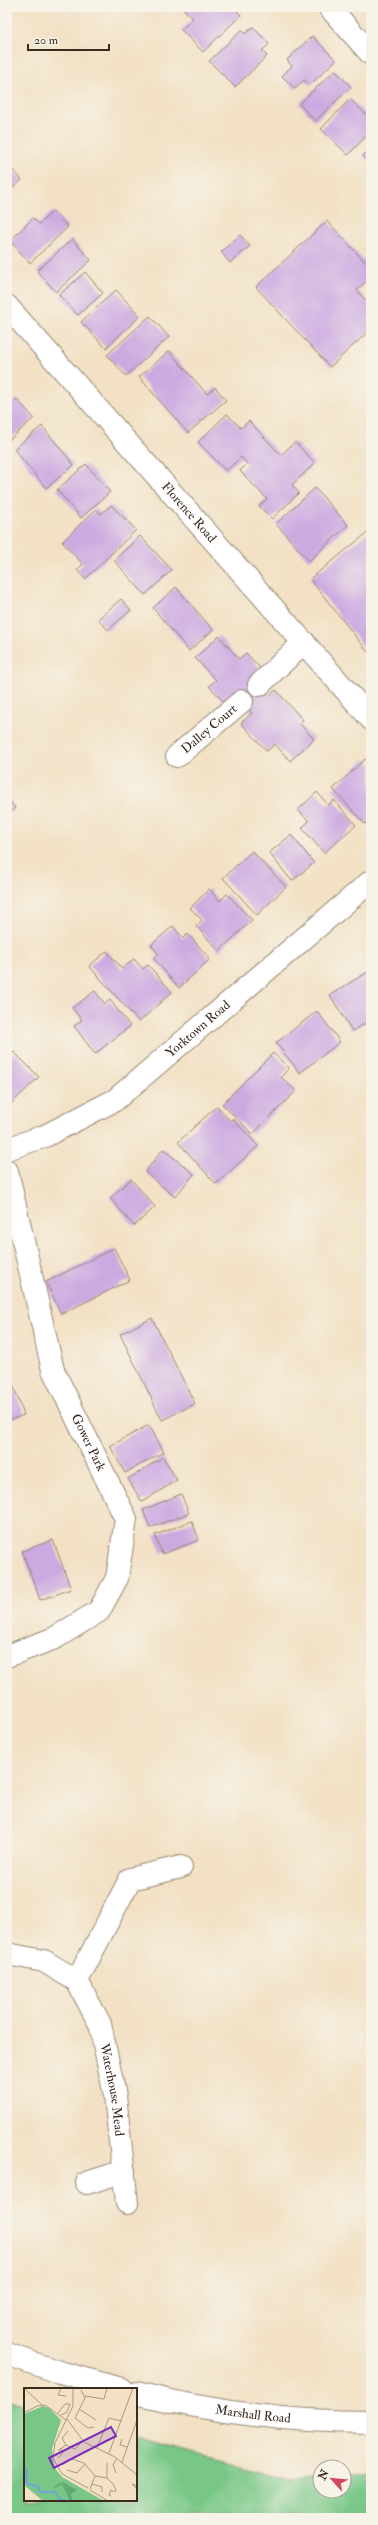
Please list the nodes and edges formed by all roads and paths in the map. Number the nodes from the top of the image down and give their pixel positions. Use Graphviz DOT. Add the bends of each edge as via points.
graph roads {
  1 [pos="328,7"];
  2 [pos="371,54"];
  3 [pos="7,306"];
  4 [pos="304,642"];
  5 [pos="259,685"];
  6 [pos="242,701"];
  7 [pos="371,719"];
  8 [pos="176,756"];
  9 [pos="371,882"];
  10 [pos="7,1148"];
  11 [pos="7,1171"];
  12 [pos="7,1656"];
  13 [pos="181,1867"];
  14 [pos="7,1954"];
  15 [pos="77,1981"];
  16 [pos="124,2171"];
  17 [pos="87,2183"];
  18 [pos="127,2203"];
  19 [pos="7,2354"];
  20 [pos="118,2388"];
  21 [pos="137,2393"];
  22 [pos="371,2422"];
  1 -- 2 [label="street"];
  3 -- 4 [label="street, Florence Road"];
  4 -- 5 [label="street"];
  4 -- 7 [label="street, Florence Road"];
  6 -- 8 [label="street, Dalley Court"];
  9 -- 10 [label="street, Yorktown Road" via="115,1100 45,1136"];
  11 -- 12 [label="street, Gower Park" via="52,1370 126,1519 118,1578 99,1611 56,1638"];
  13 -- 15 [label="street" via="130,1879"];
  14 -- 15 [label="street" via="44,1961"];
  15 -- 16 [label="street, Waterhouse Mead" via="100,2024 115,2096"];
  16 -- 17 [label="street"];
  16 -- 18 [label="street, Waterhouse Mead"];
  19 -- 20 [label="street"];
  21 -- 22 [label="street, Marshall Road" via="290,2418"];
}
